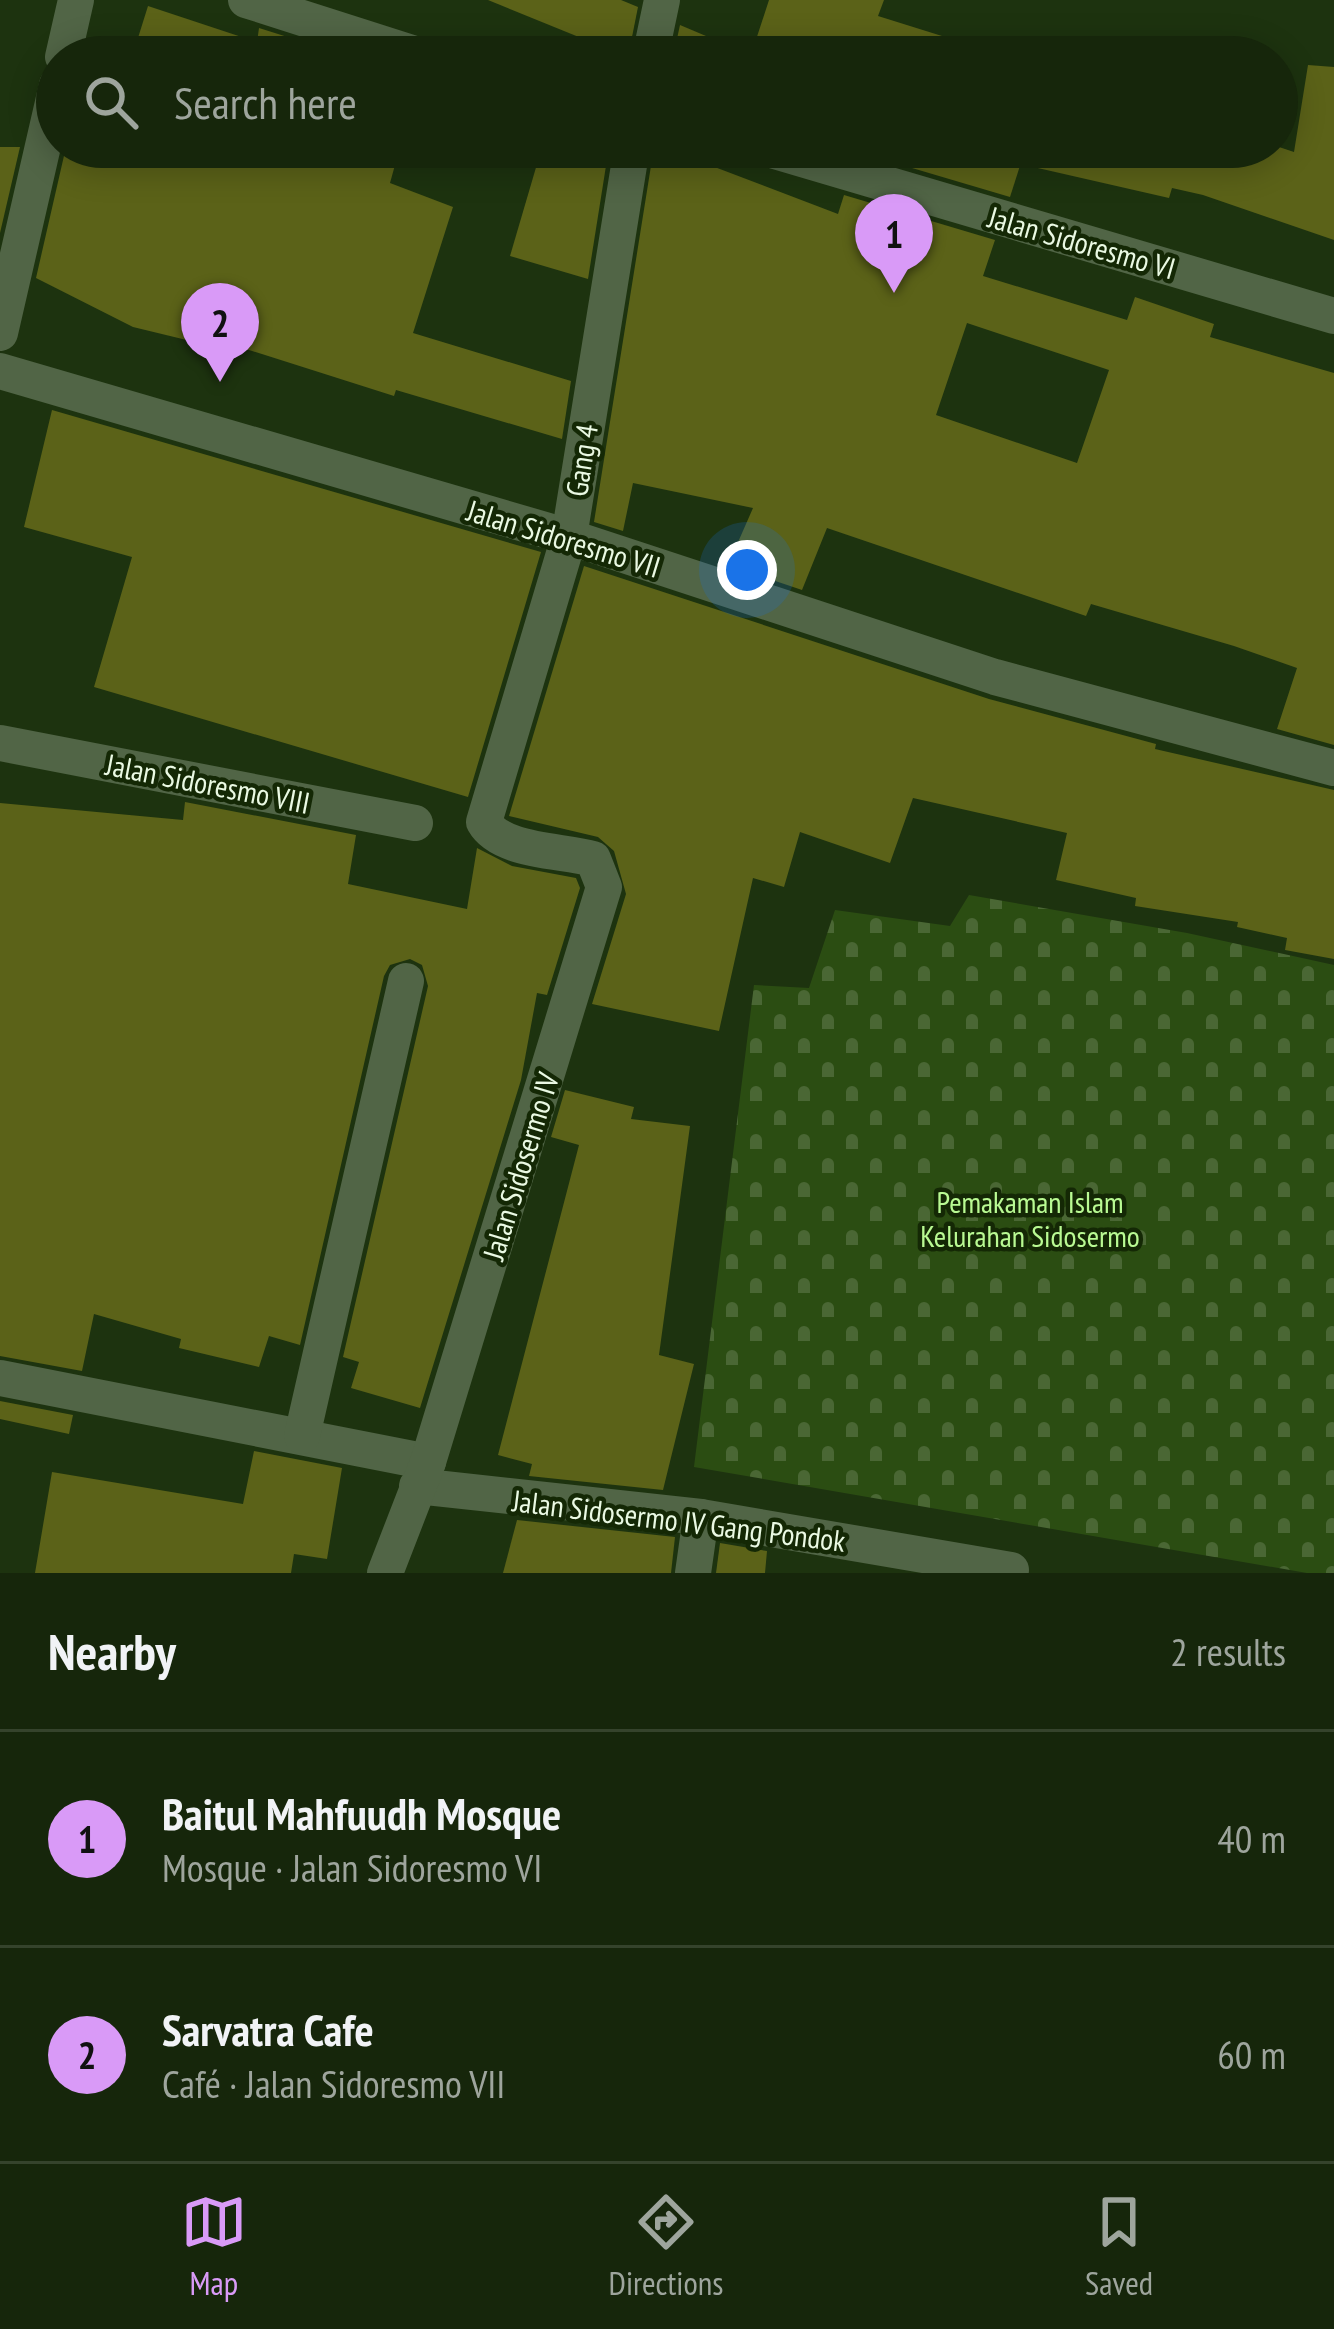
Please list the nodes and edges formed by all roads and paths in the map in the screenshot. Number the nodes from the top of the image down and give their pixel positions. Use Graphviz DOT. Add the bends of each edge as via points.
graph roads {
  1 [pos="76,0"];
  2 [pos="246,0"];
  3 [pos="662,0"];
  4 [pos="68,36"];
  5 [pos="358,36"];
  6 [pos="654,36"];
  7 [pos="38,168"];
  8 [pos="629,168"];
  9 [pos="832,168"];
  10 [pos="1334,316"];
  11 [pos="0,334"];
  12 [pos="0,371"];
  13 [pos="569,538"];
  14 [pos="0,743"];
  15 [pos="1334,767"];
  16 [pos="415,823"];
  17 [pos="491,833"];
  18 [pos="406,982"];
  19 [pos="0,1378"];
  20 [pos="302,1436"];
  21 [pos="422,1474"];
  22 [pos="701,1517"];
  23 [pos="1011,1570"];
  24 [pos="385,1573"];
  25 [pos="692,1573"];
  1 -- 4 [label="street"];
  2 -- 5 [label="street"];
  3 -- 6 [label="street"];
  7 -- 11 [label="street"];
  8 -- 13 [label="street, Gang 4"];
  9 -- 10 [label="street, Jalan Sidoresmo VI"];
  12 -- 13 [label="street, Jalan Sidoresmo VII"];
  13 -- 15 [label="street, Jalan Sidoresmo VII" via="994,677"];
  13 -- 17 [label="street, Gang 4" via="484,822"];
  14 -- 16 [label="street, Jalan Sidoresmo VIII"];
  17 -- 21 [label="street, Jalan Sidosermo IV" via="593,859 604,887"];
  18 -- 20 [label="street"];
  19 -- 20 [label="street, Jalan Sidosermo IV Gang Pondok"];
  20 -- 21 [label="street, Jalan Sidosermo IV Gang Pondok"];
  21 -- 22 [label="street, Jalan Sidosermo IV Gang Pondok"];
  21 -- 24 [label="street, Jalan Sidosermo IV"];
  22 -- 23 [label="street, Jalan Sidosermo IV Gang Pondok"];
  22 -- 25 [label="street"];
}
